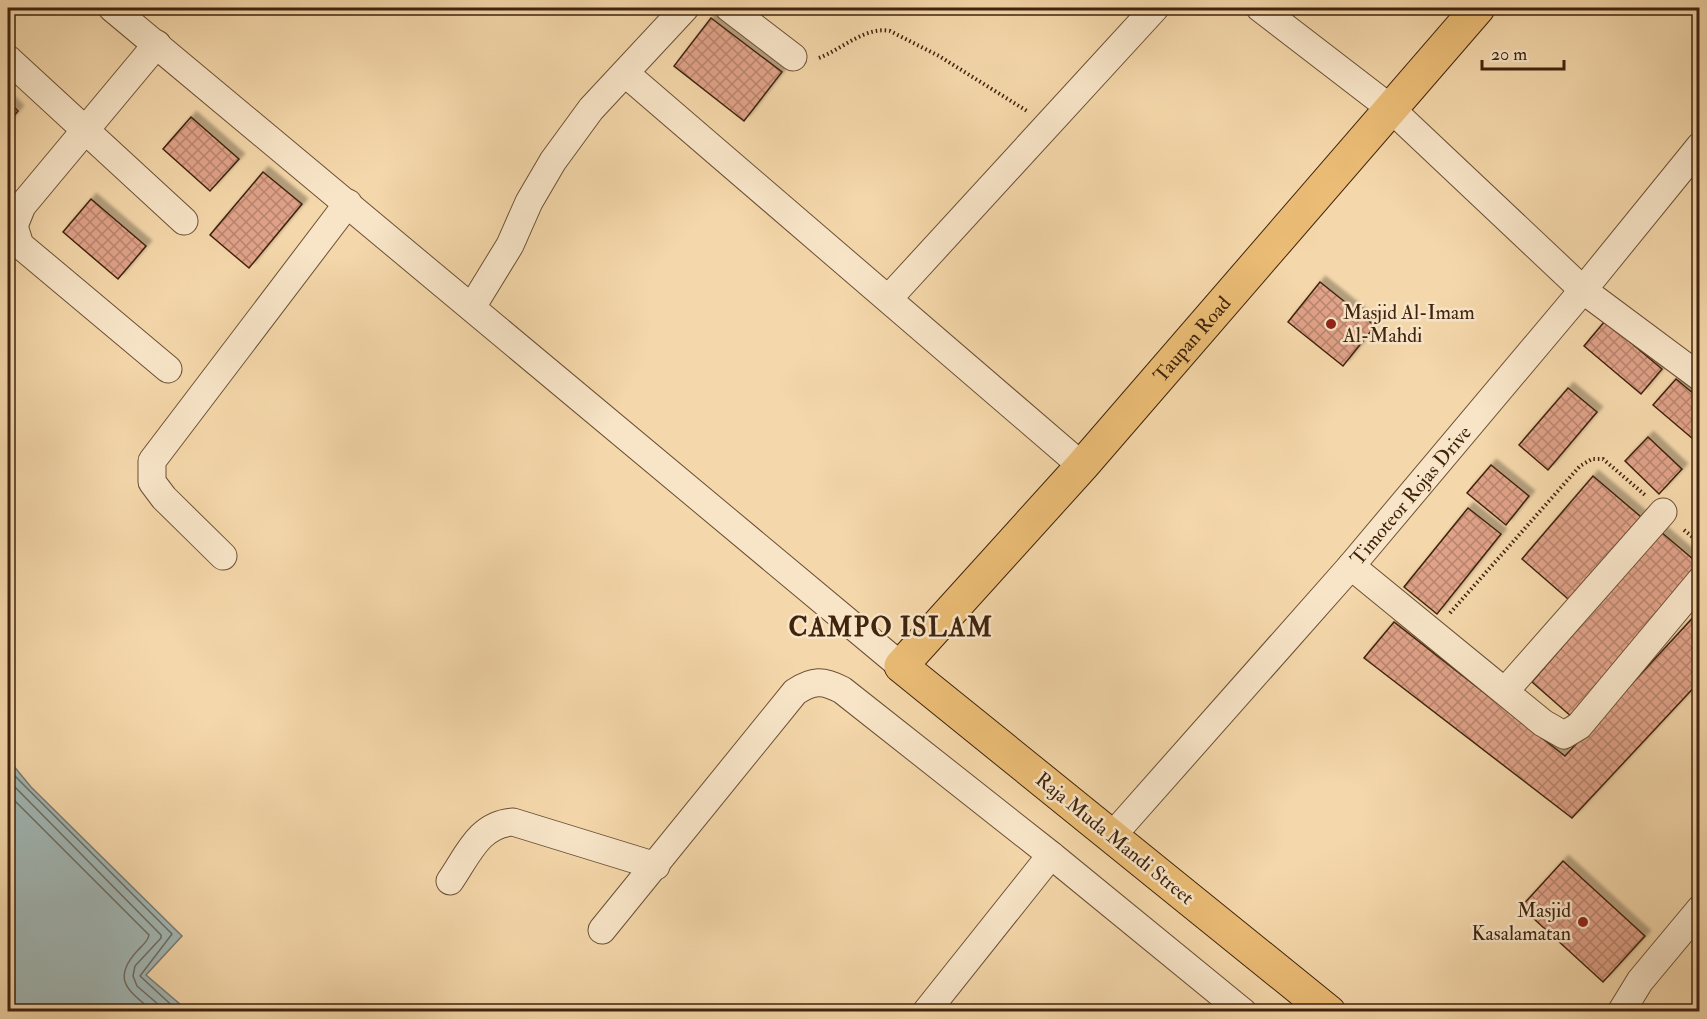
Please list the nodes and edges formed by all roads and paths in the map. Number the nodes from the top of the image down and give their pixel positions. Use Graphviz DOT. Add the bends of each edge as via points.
graph roads {
  1 [pos="112,8"];
  2 [pos="685,8"];
  3 [pos="729,8"];
  4 [pos="1155,8"];
  5 [pos="1260,8"];
  6 [pos="1478,8"];
  7 [pos="157,45"];
  8 [pos="793,57"];
  9 [pos="8,58"];
  10 [pos="626,73"];
  11 [pos="1390,108"];
  12 [pos="1048,124"];
  13 [pos="84,131"];
  14 [pos="1700,146"];
  15 [pos="348,203"];
  16 [pos="184,221"];
  17 [pos="1583,290"];
  18 [pos="889,298"];
  19 [pos="472,307"];
  20 [pos="168,369"];
  21 [pos="1700,376"];
  22 [pos="1082,466"];
  23 [pos="1663,512"];
  24 [pos="1700,543"];
  25 [pos="223,556"];
  26 [pos="1350,566"];
  27 [pos="1700,581"];
  28 [pos="1433,632"];
  29 [pos="902,666"];
  30 [pos="1506,690"];
  31 [pos="1112,836"];
  32 [pos="1051,855"];
  33 [pos="656,866"];
  34 [pos="450,881"];
  35 [pos="1700,909"];
  36 [pos="602,930"];
  37 [pos="926,1011"];
  38 [pos="1243,1011"];
  39 [pos="1329,1011"];
  40 [pos="1621,1011"];
  1 -- 7 [label="street"];
  2 -- 10 [label="street"];
  3 -- 8 [label="street"];
  4 -- 12 [label="street"];
  5 -- 11 [label="street"];
  6 -- 11 [label="main road, Taupan Road"];
  7 -- 13 [label="street"];
  7 -- 15 [label="street"];
  8 -- 12 [label="path" via="809,61 871,32 890,31 939,56"];
  9 -- 13 [label="street"];
  10 -- 18 [label="street"];
  10 -- 19 [label="street" via="591,110 553,161 510,246"];
  11 -- 17 [label="street"];
  11 -- 22 [label="main road, Taupan Road"];
  12 -- 18 [label="street"];
  13 -- 16 [label="street"];
  13 -- 20 [label="street" via="22,206 14,226 20,245"];
  14 -- 17 [label="street, Timoteor Rojas Drive"];
  15 -- 19 [label="street"];
  15 -- 25 [label="street" via="152,461 152,482"];
  17 -- 21 [label="street"];
  17 -- 26 [label="street, Timoteor Rojas Drive"];
  18 -- 22 [label="street"];
  19 -- 29 [label="street"];
  22 -- 29 [label="main road, Taupan Road"];
  23 -- 24 [label="path"];
  23 -- 28 [label="path" via="1609,462 1592,459 1580,466"];
  23 -- 30 [label="street"];
  26 -- 28 [label="street"];
  26 -- 31 [label="street, Timoteor Rojas Drive"];
  27 -- 30 [label="street" via="1570,733 1558,733"];
  28 -- 30 [label="street"];
  29 -- 31 [label="main road, Raja Muda Mandi Street"];
  31 -- 39 [label="main road, Raja Muda Mandi Street"];
  32 -- 33 [label="street" via="842,690 826,682 809,682 795,692"];
  32 -- 37 [label="street"];
  32 -- 38 [label="street"];
  33 -- 34 [label="street" via="513,822 497,823 486,830"];
  33 -- 36 [label="street"];
  35 -- 40 [label="street" via="1640,981"];
}
